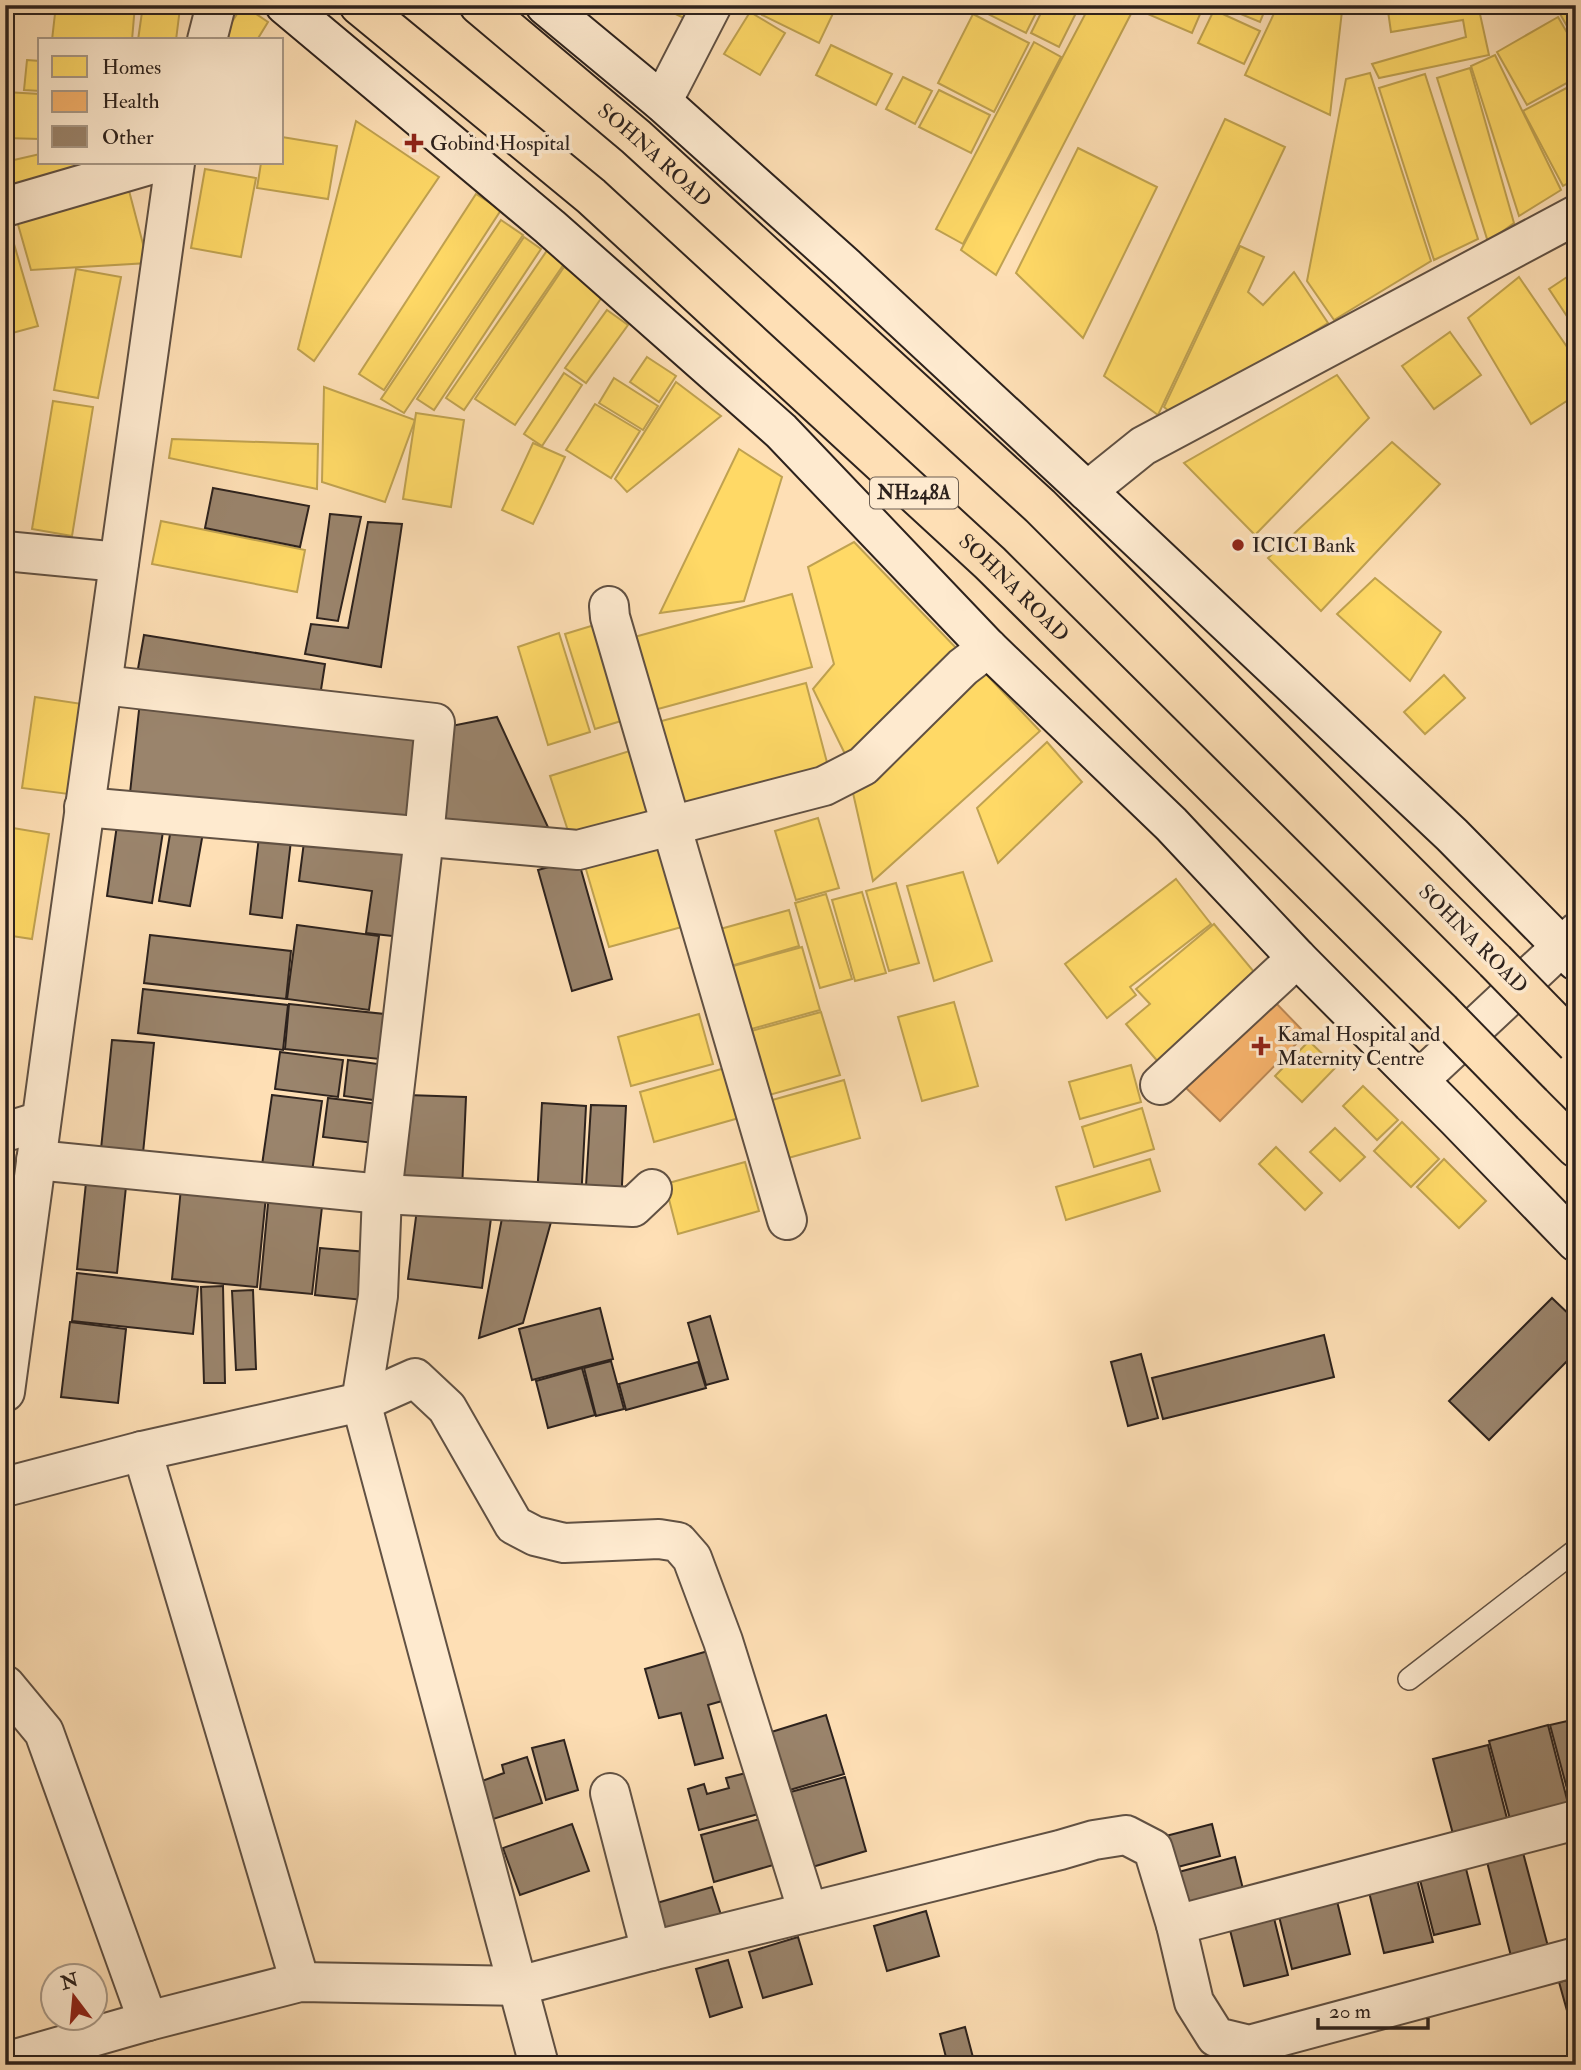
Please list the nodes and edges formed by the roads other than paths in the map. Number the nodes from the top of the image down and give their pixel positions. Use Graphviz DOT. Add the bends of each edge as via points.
graph roads {
  1 [pos="216,5"];
  2 [pos="285,5"];
  3 [pos="359,5"];
  4 [pos="479,5"];
  5 [pos="545,5"];
  6 [pos="712,5"];
  7 [pos="207,38"];
  8 [pos="662,102"];
  9 [pos="153,164"];
  10 [pos="175,164"];
  11 [pos="5,207"];
  12 [pos="1576,215"];
  13 [pos="1087,491"];
  14 [pos="5,551"];
  15 [pos="119,562"];
  16 [pos="609,606"];
  17 [pos="988,648"];
  18 [pos="103,685"];
  19 [pos="84,807"];
  20 [pos="670,826"];
  21 [pos="424,837"];
  22 [pos="1571,946"];
  23 [pos="1297,958"];
  24 [pos="1576,1044"];
  25 [pos="1419,1080"];
  26 [pos="1160,1085"];
  27 [pos="41,1121"];
  28 [pos="5,1132"];
  29 [pos="1576,1148"];
  30 [pos="36,1160"];
  31 [pos="652,1189"];
  32 [pos="382,1194"];
  33 [pos="787,1220"];
  34 [pos="1576,1242"];
  35 [pos="10,1318"];
  36 [pos="5,1392"];
  37 [pos="361,1402"];
  38 [pos="142,1451"];
  39 [pos="5,1487"];
  40 [pos="1576,1550"];
  41 [pos="1409,1679"];
  42 [pos="5,1685"];
  43 [pos="610,1793"];
  44 [pos="1576,1820"];
  45 [pos="808,1912"];
  46 [pos="1175,1925"];
  47 [pos="651,1951"];
  48 [pos="1576,1957"];
  49 [pos="300,1982"];
  50 [pos="518,1986"];
  51 [pos="148,2021"];
  52 [pos="5,2062"];
  53 [pos="539,2065"];
  1 -- 7 [label="street"];
  2 -- 17 [label="street" via="550,227 781,430"];
  3 -- 29 [label="highway, SOHNA ROAD / NH248A, bridge" via="591,196 990,563"];
  4 -- 24 [label="highway, SOHNA ROAD, bridge" via="636,137 1040,506"];
  5 -- 8 [label="street"];
  6 -- 8 [label="street"];
  8 -- 13 [label="street"];
  9 -- 11 [label="street"];
  10 -- 15 [label="street"];
  12 -- 13 [label="street" via="1143,446"];
  13 -- 22 [label="street"];
  14 -- 15 [label="street"];
  15 -- 18 [label="street"];
  16 -- 20 [label="street"];
  17 -- 20 [label="street" via="863,766 824,786"];
  17 -- 23 [label="street" via="1171,824"];
  18 -- 19 [label="street"];
  18 -- 21 [label="street" via="435,723"];
  19 -- 21 [label="street"];
  19 -- 27 [label="street"];
  20 -- 21 [label="street" via="578,850"];
  20 -- 33 [label="street"];
  21 -- 32 [label="street"];
  22 -- 25 [label="street"];
  23 -- 25 [label="street"];
  23 -- 26 [label="street"];
  25 -- 34 [label="street"];
  27 -- 28 [label="street"];
  27 -- 30 [label="street"];
  30 -- 32 [label="street"];
  30 -- 35 [label="street"];
  31 -- 32 [label="street" via="633,1207"];
  32 -- 37 [label="street" via="378,1296"];
  35 -- 36 [label="street"];
  37 -- 38 [label="street"];
  37 -- 45 [label="street" via="415,1378 447,1408 513,1525 535,1536 564,1543 678,1542 692,1558 723,1641"];
  37 -- 50 [label="street"];
  38 -- 39 [label="street"];
  38 -- 49 [label="street"];
  40 -- 41 [label="lane"];
  42 -- 51 [label="street" via="44,1732"];
  43 -- 47 [label="street"];
  44 -- 46 [label="street"];
  45 -- 46 [label="street" via="1126,1835 1153,1849"];
  45 -- 47 [label="street"];
  46 -- 48 [label="street" via="1201,2014 1216,2038 1249,2045"];
  47 -- 50 [label="street"];
  49 -- 50 [label="street"];
  49 -- 51 [label="street"];
  50 -- 53 [label="street"];
  51 -- 52 [label="street"];
}
